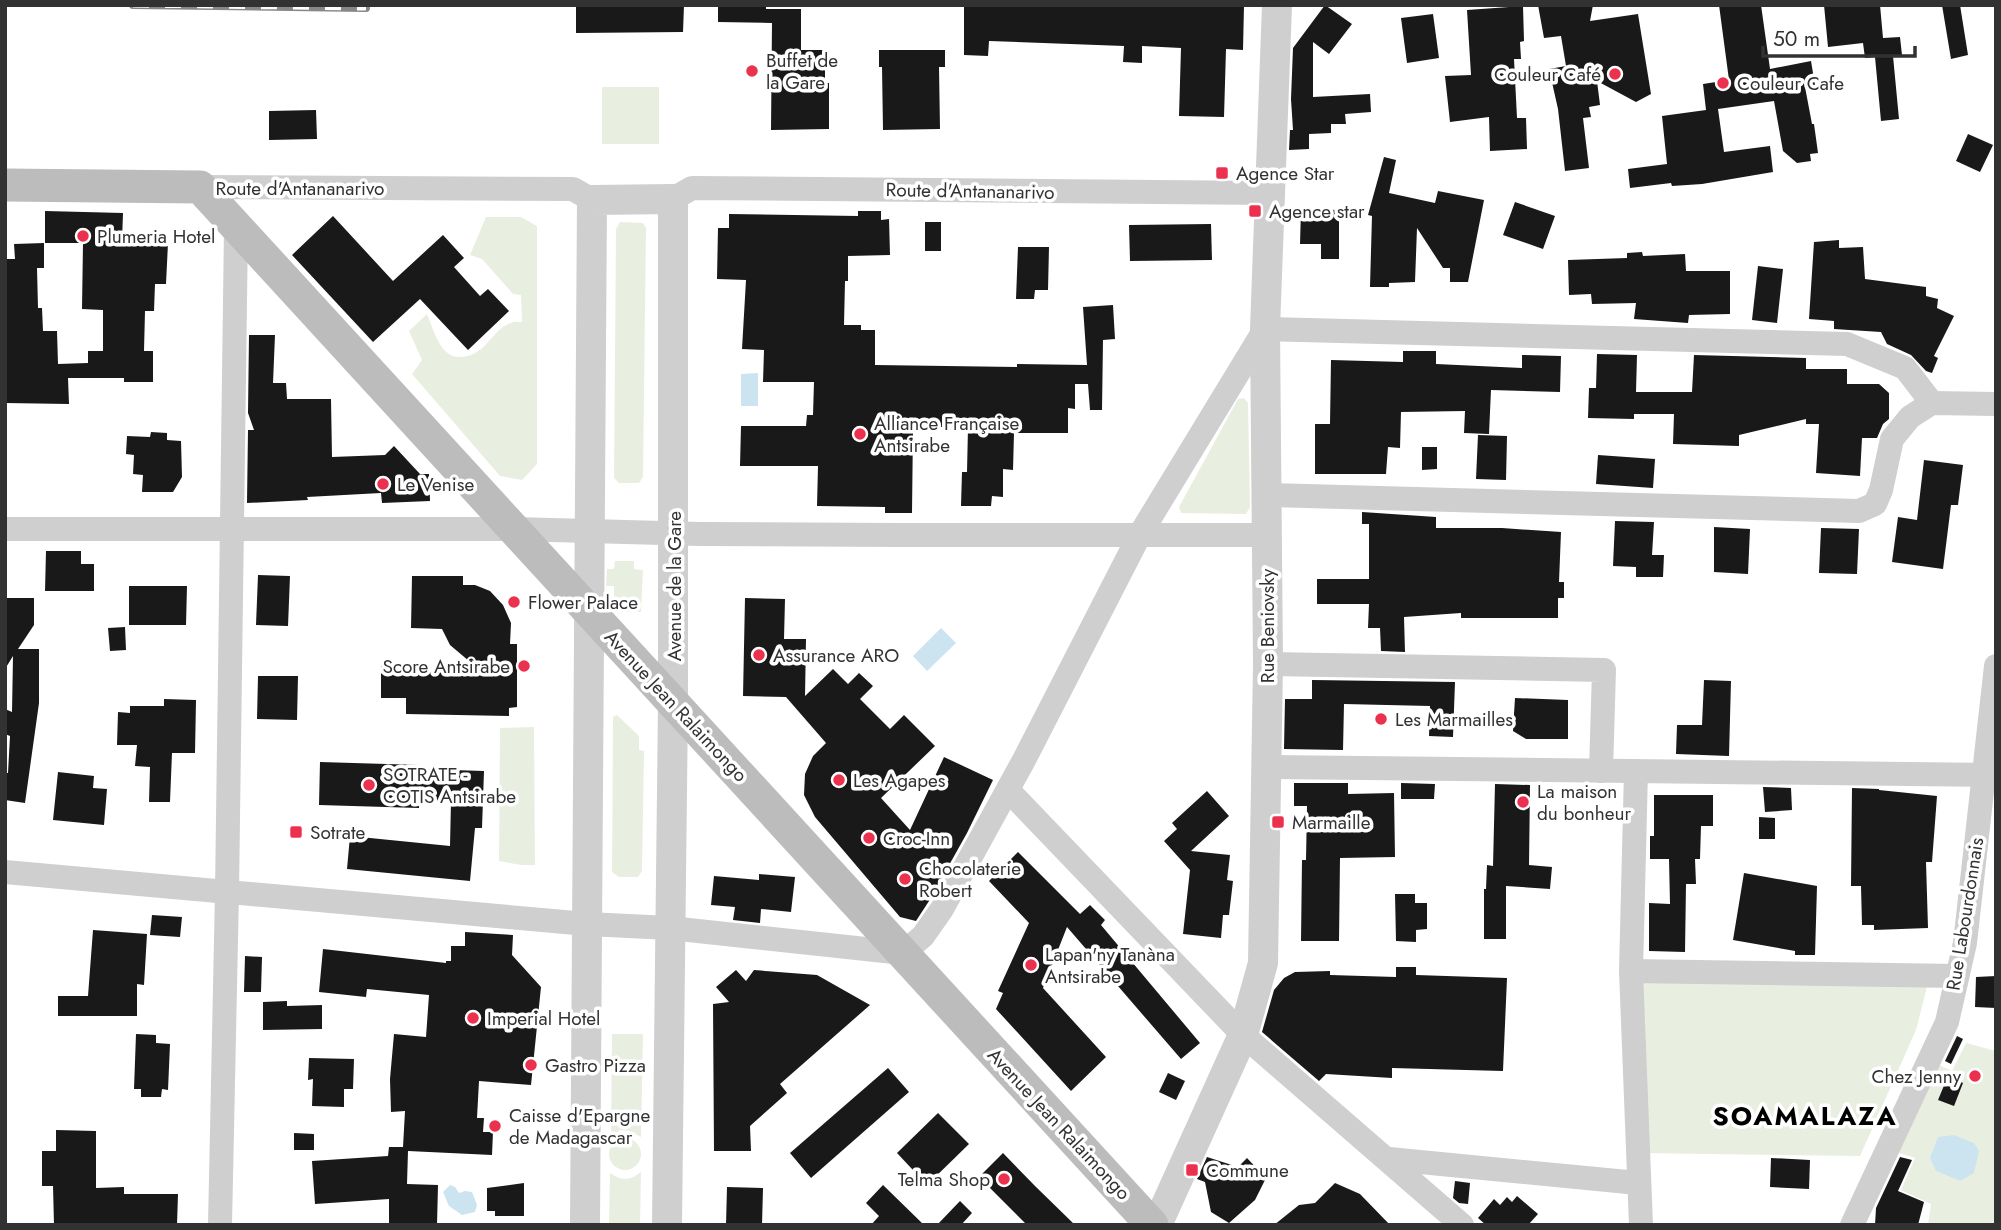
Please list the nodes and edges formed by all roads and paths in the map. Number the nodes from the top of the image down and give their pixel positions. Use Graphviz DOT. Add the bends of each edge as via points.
graph roads {
  1 [pos="1277,5"];
  2 [pos="5,185"];
  3 [pos="200,187"];
  4 [pos="1270,193"];
  5 [pos="673,199"];
  6 [pos="592,200"];
  7 [pos="236,227"];
  8 [pos="1265,329"];
  9 [pos="1932,403"];
  10 [pos="1996,404"];
  11 [pos="1266,495"];
  12 [pos="232,528"];
  13 [pos="5,529"];
  14 [pos="514,529"];
  15 [pos="590,530"];
  16 [pos="674,533"];
  17 [pos="1266,535"];
  18 [pos="1139,536"];
  19 [pos="589,614"];
  20 [pos="1268,664"];
  21 [pos="1996,666"];
  22 [pos="673,703"];
  23 [pos="1266,767"];
  24 [pos="1601,771"];
  25 [pos="1636,771"];
  26 [pos="1990,775"];
  27 [pos="1008,790"];
  28 [pos="5,872"];
  29 [pos="228,892"];
  30 [pos="587,924"];
  31 [pos="670,928"];
  32 [pos="903,953"];
  33 [pos="1631,971"];
  34 [pos="1957,976"];
  35 [pos="1243,1035"];
  36 [pos="1389,1159"];
  37 [pos="1638,1183"];
  38 [pos="220,1225"];
  39 [pos="585,1225"];
  40 [pos="667,1225"];
  41 [pos="1155,1225"];
  42 [pos="1462,1225"];
  43 [pos="1641,1225"];
  44 [pos="1852,1225"];
  1 -- 4 [label="street, Rue Beniovsky"];
  2 -- 3 [label="main road, Route d'Antananarivo"];
  3 -- 6 [label="street, Route d'Antananarivo" via="573,189"];
  3 -- 7 [label="main road, Avenue Jean Ralaimongo"];
  4 -- 5 [label="street, Route d'Antananarivo" via="692,188"];
  4 -- 8 [label="street, Rue Beniovsky"];
  5 -- 6 [label="street"];
  5 -- 16 [label="street, Avenue de la Gare"];
  6 -- 15 [label="street"];
  7 -- 12 [label="street"];
  7 -- 14 [label="main road, Avenue Jean Ralaimongo"];
  8 -- 9 [label="street" via="1847,344 1905,368"];
  8 -- 11 [label="street, Rue Beniovsky"];
  8 -- 18 [label="street"];
  9 -- 10 [label="street"];
  9 -- 11 [label="street" via="1910,417 1892,439 1875,504 1859,511"];
  11 -- 17 [label="street, Rue Beniovsky"];
  12 -- 13 [label="street"];
  12 -- 14 [label="street"];
  12 -- 29 [label="street"];
  14 -- 15 [label="street"];
  14 -- 19 [label="main road, Avenue Jean Ralaimongo"];
  15 -- 16 [label="street"];
  15 -- 19 [label="street"];
  16 -- 18 [label="street"];
  16 -- 22 [label="street, Avenue de la Gare"];
  17 -- 18 [label="street"];
  17 -- 20 [label="street, Rue Beniovsky"];
  18 -- 27 [label="street"];
  19 -- 22 [label="main road, Avenue Jean Ralaimongo"];
  19 -- 30 [label="street"];
  20 -- 23 [label="street, Rue Beniovsky"];
  20 -- 24 [label="street" via="1604,670"];
  21 -- 26 [label="street, Rue Labourdonnais"];
  22 -- 31 [label="street, Avenue de la Gare"];
  22 -- 32 [label="main road, Avenue Jean Ralaimongo"];
  23 -- 24 [label="street"];
  23 -- 35 [label="street, Rue Beniovsky" via="1263,963"];
  24 -- 25 [label="street"];
  25 -- 26 [label="street"];
  25 -- 33 [label="street"];
  26 -- 34 [label="street, Rue Labourdonnais"];
  27 -- 32 [label="street" via="942,909 923,936"];
  27 -- 35 [label="street"];
  28 -- 29 [label="street"];
  29 -- 30 [label="street"];
  29 -- 38 [label="street"];
  30 -- 31 [label="street"];
  30 -- 39 [label="street"];
  31 -- 32 [label="street"];
  31 -- 40 [label="street, Avenue de la Gare"];
  32 -- 41 [label="main road, Avenue Jean Ralaimongo"];
  33 -- 34 [label="street"];
  33 -- 37 [label="street"];
  34 -- 44 [label="street, Rue Labourdonnais" via="1947,1022"];
  35 -- 36 [label="street"];
  35 -- 41 [label="street, Rue Beniovsky"];
  36 -- 37 [label="street"];
  36 -- 42 [label="street"];
  37 -- 43 [label="street"];
}
